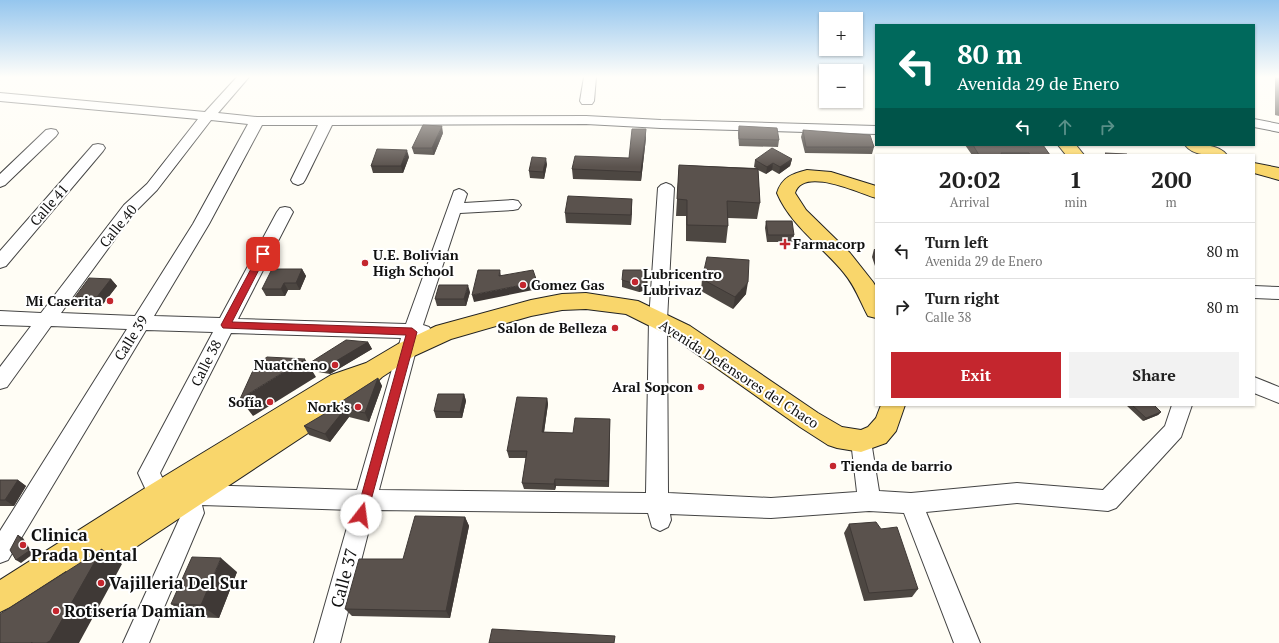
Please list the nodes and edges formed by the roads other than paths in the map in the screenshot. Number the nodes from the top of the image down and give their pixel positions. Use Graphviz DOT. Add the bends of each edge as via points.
graph roads {
  1 [pos="117,107"];
  2 [pos="216,107"];
  3 [pos="207,117"];
  4 [pos="257,121"];
  5 [pos="327,121"];
  6 [pos="1255,124"];
  7 [pos="1279,128"];
  8 [pos="875,130"];
  9 [pos="51,132"];
  10 [pos="1068,146"];
  11 [pos="1196,146"];
  12 [pos="98,148"];
  13 [pos="1074,154"];
  14 [pos="1216,154"];
  15 [pos="1255,168"];
  16 [pos="1279,174"];
  17 [pos="298,180"];
  18 [pos="0,182"];
  19 [pos="666,188"];
  20 [pos="875,192"];
  21 [pos="513,205"];
  22 [pos="285,212"];
  23 [pos="0,262"];
  24 [pos="1255,292"];
  25 [pos="1279,293"];
  26 [pos="875,308"];
  27 [pos="0,318"];
  28 [pos="47,319"];
  29 [pos="658,320"];
  30 [pos="141,323"];
  31 [pos="226,325"];
  32 [pos="409,341"];
  33 [pos="374,370"];
  34 [pos="0,381"];
  35 [pos="1255,385"];
  36 [pos="1279,395"];
  37 [pos="893,406"];
  38 [pos="1182,406"];
  39 [pos="861,441"];
  40 [pos="159,494"];
  41 [pos="189,496"];
  42 [pos="365,500"];
  43 [pos="868,501"];
  44 [pos="911,503"];
  45 [pos="658,512"];
  46 [pos="0,552"];
  47 [pos="2,609"];
  48 [pos="136,643"];
  49 [pos="327,643"];
  50 [pos="967,643"];
  1 -- 3 [label="street"];
  2 -- 3 [label="street, Calle 40"];
  3 -- 4 [label="street"];
  3 -- 28 [label="street, Calle 40" via="152,187 129,209"];
  4 -- 5 [label="street"];
  4 -- 30 [label="street, Calle 39" via="201,224"];
  5 -- 8 [label="street" via="586,120"];
  5 -- 17 [label="street"];
  6 -- 7 [label="street"];
  9 -- 18 [label="street"];
  10 -- 13 [label="main road"];
  11 -- 14 [label="main road"];
  12 -- 23 [label="street, Calle 41"];
  15 -- 16 [label="main road"];
  19 -- 29 [label="street"];
  20 -- 26 [label="main road" via="819,175 797,179 789,185 786,194 801,216 855,271"];
  21 -- 32 [label="street, Calle 37" via="478,206 456,202"];
  22 -- 31 [label="street, Calle 38"];
  24 -- 25 [label="street"];
  27 -- 28 [label="street"];
  28 -- 30 [label="street"];
  28 -- 34 [label="street, Calle 40"];
  29 -- 32 [label="main road, Avenida Defensores del Chaco" via="630,307 586,301 562,302"];
  29 -- 39 [label="main road, Avenida Defensores del Chaco" via="682,332 837,437"];
  29 -- 45 [label="street"];
  30 -- 31 [label="street"];
  30 -- 46 [label="street, Calle 39"];
  31 -- 32 [label="street"];
  31 -- 40 [label="street, Calle 38" via="149,473"];
  32 -- 33 [label="main road, Avenida Defensores del Chaco"];
  32 -- 42 [label="street, Calle 37"];
  33 -- 40 [label="main road" via="339,382"];
  33 -- 41 [label="main road" via="350,392"];
  35 -- 36 [label="street"];
  37 -- 39 [label="main road" via="887,424 878,435"];
  38 -- 44 [label="street" via="1174,431 1108,501 1017,493"];
  39 -- 43 [label="street"];
  40 -- 41 [label="street"];
  40 -- 47 [label="main road"];
  41 -- 42 [label="street"];
  41 -- 47 [label="main road"];
  41 -- 48 [label="street" via="193,513"];
  42 -- 45 [label="street"];
  42 -- 49 [label="street, Calle 37"];
  43 -- 44 [label="street"];
  43 -- 45 [label="street"];
  44 -- 50 [label="street"];
}
